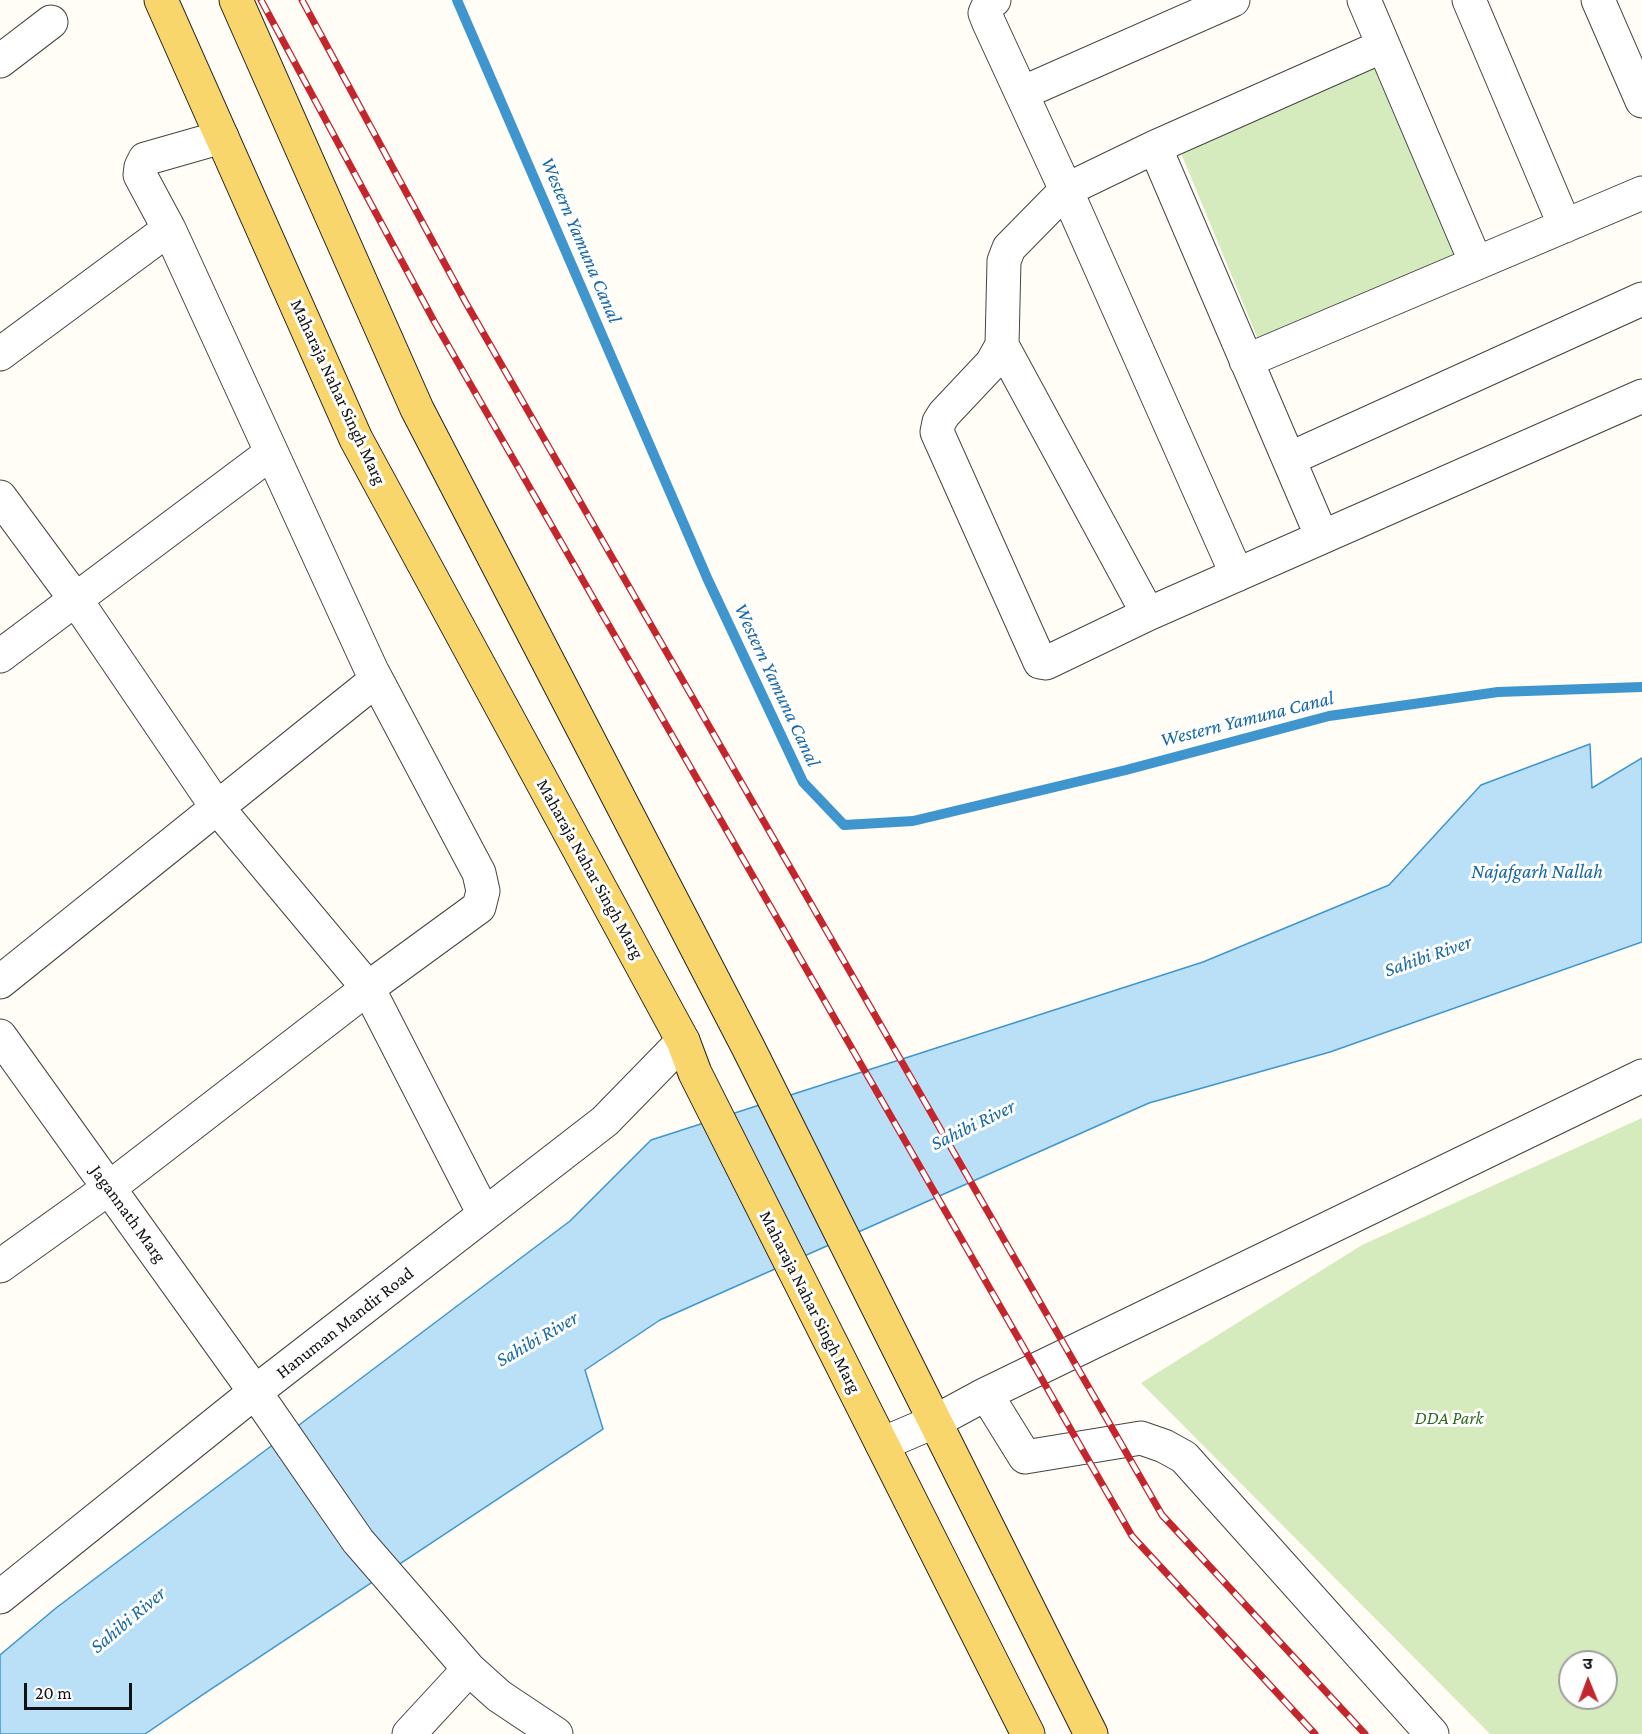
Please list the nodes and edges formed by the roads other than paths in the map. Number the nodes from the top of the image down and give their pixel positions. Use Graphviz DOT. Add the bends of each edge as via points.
graph roads {
  1 [pos="161,0"];
  2 [pos="236,0"];
  3 [pos="994,0"];
  4 [pos="1233,0"];
  5 [pos="1364,0"];
  6 [pos="1469,0"];
  7 [pos="1598,0"];
  8 [pos="51,22"];
  9 [pos="1383,46"];
  10 [pos="0,61"];
  11 [pos="1022,93"];
  12 [pos="1642,101"];
  13 [pos="222,137"];
  14 [pos="1155,147"];
  15 [pos="1066,190"];
  16 [pos="1642,193"];
  17 [pos="1565,226"];
  18 [pos="169,229"];
  19 [pos="1476,263"];
  20 [pos="1642,299"];
  21 [pos="1002,345"];
  22 [pos="0,354"];
  23 [pos="1246,361"];
  24 [pos="1642,396"];
  25 [pos="271,453"];
  26 [pos="1289,459"];
  27 [pos="0,497"];
  28 [pos="1322,537"];
  29 [pos="1237,575"];
  30 [pos="76,600"];
  31 [pos="1148,614"];
  32 [pos="0,656"];
  33 [pos="373,673"];
  34 [pos="216,807"];
  35 [pos="0,982"];
  36 [pos="368,988"];
  37 [pos="0,1036"];
  38 [pos="684,1041"];
  39 [pos="1642,1077"];
  40 [pos="109,1188"];
  41 [pos="484,1214"];
  42 [pos="0,1266"];
  43 [pos="255,1392"];
  44 [pos="987,1394"];
  45 [pos="936,1421"];
  46 [pos="882,1443"];
  47 [pos="0,1597"];
  48 [pos="469,1669"];
  49 [pos="409,1734"];
  50 [pos="556,1734"];
  51 [pos="1028,1734"];
  52 [pos="1091,1734"];
  53 [pos="1432,1734"];
  1 -- 13 [label="main road, Maharaja Nahar Singh Marg"];
  2 -- 45 [label="main road" via="417,410 748,1047"];
  3 -- 11 [label="street" via="985,13"];
  4 -- 11 [label="street"];
  5 -- 9 [label="street"];
  6 -- 17 [label="street"];
  7 -- 12 [label="street"];
  8 -- 10 [label="street"];
  9 -- 14 [label="street"];
  9 -- 19 [label="street"];
  11 -- 15 [label="street"];
  13 -- 18 [label="street" via="145,159 140,175"];
  13 -- 38 [label="main road, Maharaja Nahar Singh Marg" via="356,439"];
  14 -- 15 [label="street"];
  14 -- 23 [label="street"];
  15 -- 21 [label="street" via="1009,248 1004,261"];
  15 -- 29 [label="street"];
  16 -- 17 [label="street"];
  17 -- 19 [label="street"];
  18 -- 22 [label="street"];
  18 -- 25 [label="street"];
  19 -- 23 [label="street"];
  20 -- 26 [label="street"];
  21 -- 31 [label="street"];
  21 -- 31 [label="street" via="992,363 944,414 937,432 1035,655 1046,663"];
  23 -- 26 [label="street"];
  24 -- 28 [label="street"];
  25 -- 30 [label="street"];
  25 -- 33 [label="street"];
  26 -- 28 [label="street"];
  27 -- 30 [label="street"];
  28 -- 29 [label="street"];
  29 -- 31 [label="street"];
  30 -- 32 [label="street"];
  30 -- 34 [label="street"];
  33 -- 34 [label="street" via="376,680"];
  33 -- 36 [label="street" via="479,873 483,891 479,907"];
  34 -- 35 [label="street"];
  34 -- 36 [label="street"];
  36 -- 40 [label="street"];
  36 -- 41 [label="street"];
  37 -- 40 [label="street, Jagannath Marg"];
  38 -- 41 [label="street, Hanuman Mandir Road" via="605,1121"];
  38 -- 46 [label="main road, Maharaja Nahar Singh Marg" via="695,1073"];
  39 -- 44 [label="street"];
  40 -- 42 [label="street"];
  40 -- 43 [label="street, Jagannath Marg"];
  41 -- 43 [label="street, Hanuman Mandir Road"];
  43 -- 47 [label="street, Hanuman Mandir Road"];
  43 -- 48 [label="street, Jagannath Marg" via="358,1541"];
  44 -- 45 [label="street"];
  44 -- 53 [label="street" via="1025,1457 1141,1438 1184,1457"];
  45 -- 46 [label="street"];
  45 -- 52 [label="main road"];
  46 -- 51 [label="main road, Maharaja Nahar Singh Marg"];
  48 -- 49 [label="street"];
  48 -- 50 [label="street, Jagannath Marg" via="500,1696"];
}
